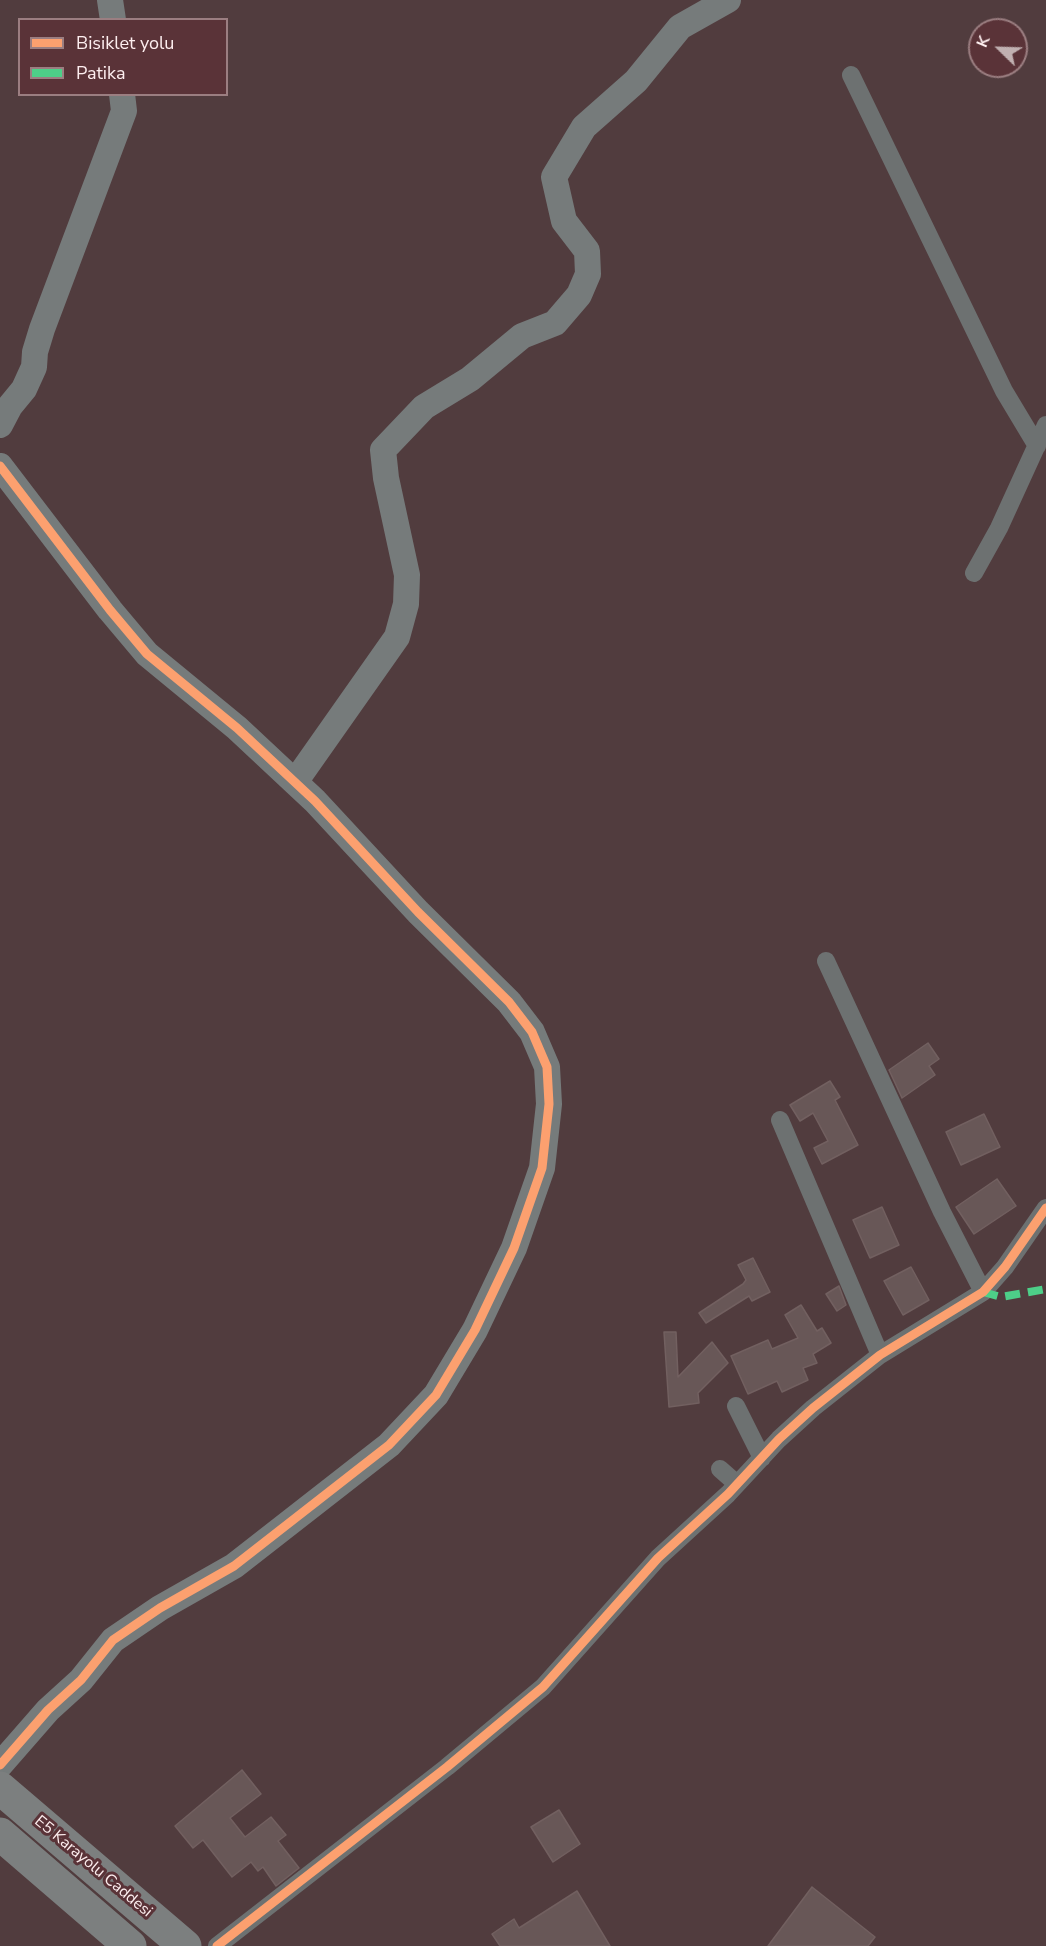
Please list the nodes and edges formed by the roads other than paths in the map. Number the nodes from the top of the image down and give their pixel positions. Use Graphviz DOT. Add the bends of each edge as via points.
graph roads {
  1 [pos="111,0"];
  2 [pos="728,0"];
  3 [pos="113,18"];
  4 [pos="851,75"];
  5 [pos="122,96"];
  6 [pos="0,425"];
  7 [pos="1046,425"];
  8 [pos="1037,446"];
  9 [pos="0,466"];
  10 [pos="974,573"];
  11 [pos="295,782"];
  12 [pos="826,961"];
  13 [pos="780,1120"];
  14 [pos="1046,1208"];
  15 [pos="982,1292"];
  16 [pos="880,1355"];
  17 [pos="736,1406"];
  18 [pos="762,1458"];
  19 [pos="720,1469"];
  20 [pos="737,1484"];
  21 [pos="0,1765"];
  22 [pos="0,1788"];
  23 [pos="0,1834"];
  24 [pos="130,1946"];
  25 [pos="185,1946"];
  26 [pos="217,1946"];
  1 -- 3 [label="street"];
  2 -- 11 [label="street" via="680,27 636,81 584,127 554,177 564,220 587,251 588,274 579,295 555,323 522,336 470,379 424,407 383,450 407,575 406,603 397,637"];
  4 -- 8 [label="street" via="1004,392"];
  5 -- 6 [label="street" via="124,111 42,329 34,367"];
  7 -- 8 [label="street"];
  8 -- 10 [label="street"];
  9 -- 11 [label="street" via="147,654 228,720"];
  11 -- 21 [label="street" via="509,1002 532,1032 547,1067 549,1104 542,1168 514,1248 475,1330 436,1395 389,1444 234,1566 160,1608 114,1640"];
  12 -- 15 [label="street"];
  13 -- 16 [label="street"];
  14 -- 15 [label="street" via="1005,1267"];
  15 -- 16 [label="street"];
  16 -- 18 [label="street" via="813,1408"];
  17 -- 18 [label="street"];
  18 -- 20 [label="street"];
  19 -- 20 [label="street"];
  20 -- 26 [label="street" via="658,1558 543,1687"];
  22 -- 25 [label="highway, E5 Karayolu Caddesi"];
  23 -- 24 [label="highway"];
}
